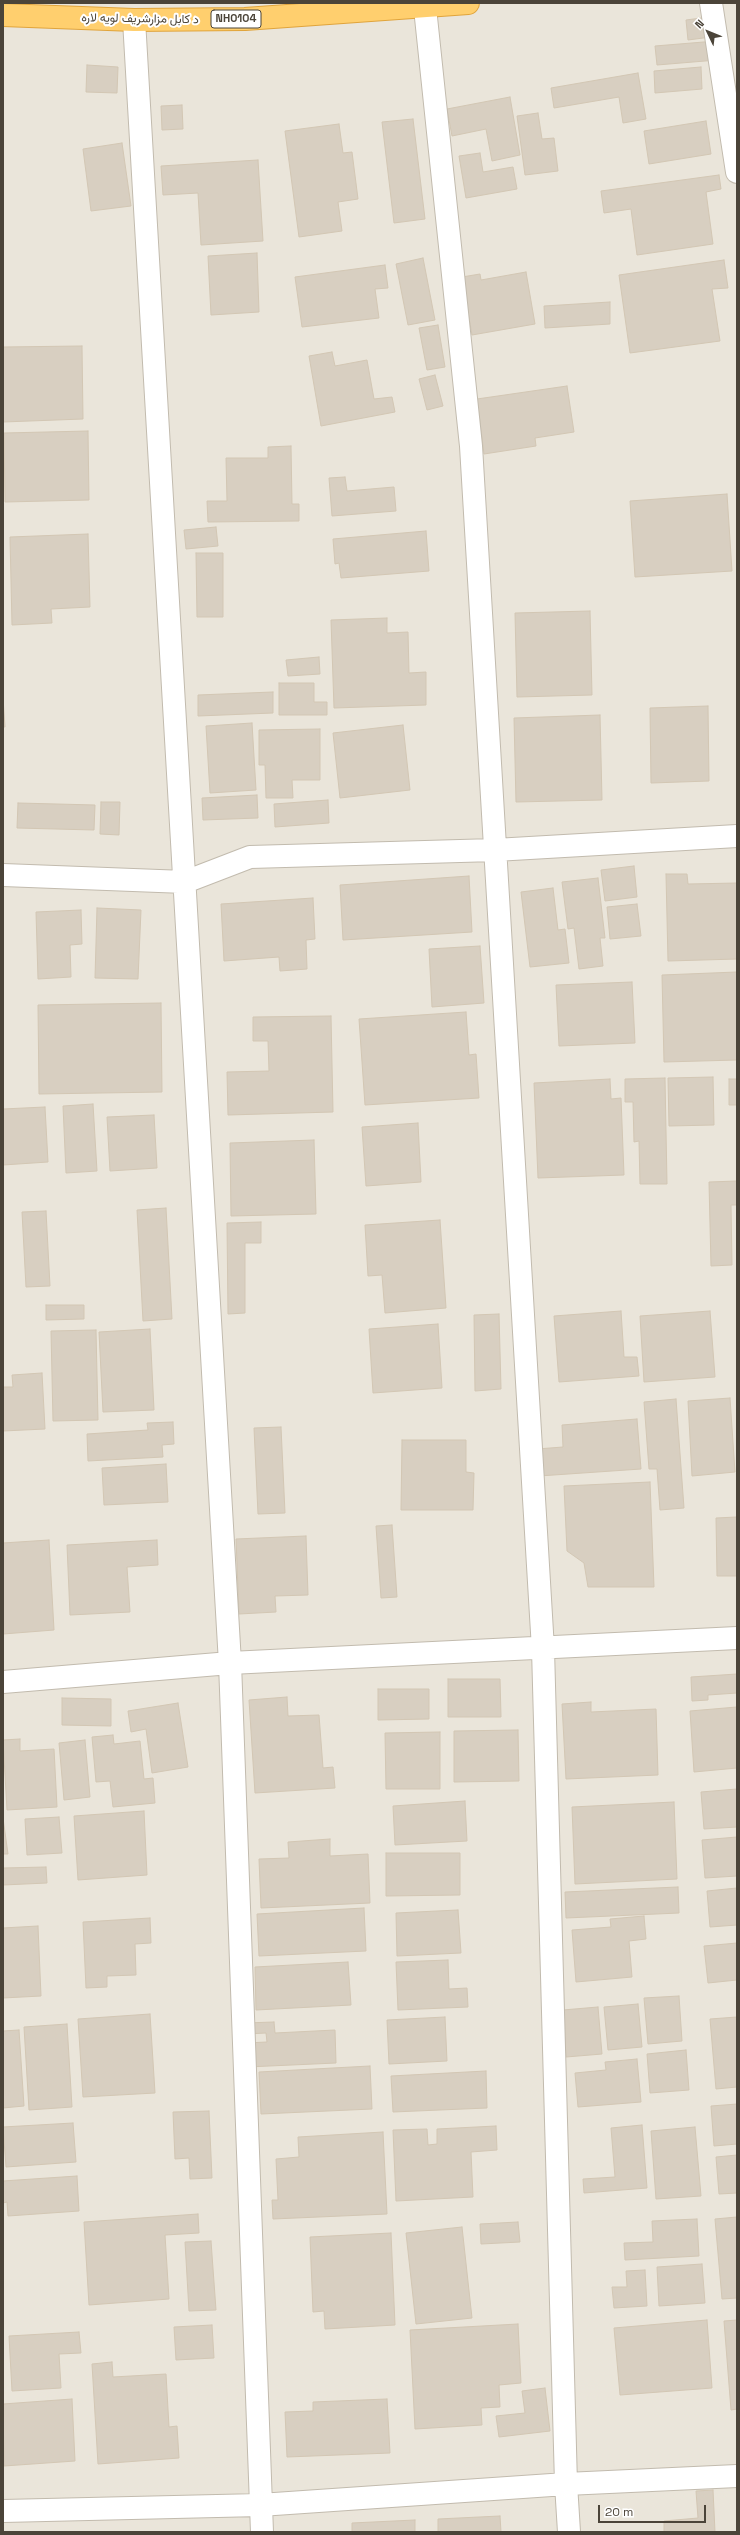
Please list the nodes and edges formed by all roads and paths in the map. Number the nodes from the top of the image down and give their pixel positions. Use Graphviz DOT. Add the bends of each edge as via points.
graph roads {
  1 [pos="468,3"];
  2 [pos="712,3"];
  3 [pos="425,8"];
  4 [pos="3,16"];
  5 [pos="134,20"];
  6 [pos="737,172"];
  7 [pos="737,836"];
  8 [pos="495,850"];
  9 [pos="3,876"];
  10 [pos="185,882"];
  11 [pos="737,1638"];
  12 [pos="543,1649"];
  13 [pos="230,1663"];
  14 [pos="3,1682"];
  15 [pos="737,2476"];
  16 [pos="566,2484"];
  17 [pos="260,2505"];
  18 [pos="3,2511"];
  19 [pos="262,2532"];
  20 [pos="569,2532"];
  1 -- 3 [label="highway, د کابل مزارشریف لویه لاره / NH0104"];
  2 -- 6 [label="street"];
  3 -- 5 [label="highway, د کابل مزارشریف لویه لاره / NH0104" via="245,19"];
  3 -- 8 [label="street" via="471,446"];
  4 -- 5 [label="highway, د کابل مزارشریف لویه لاره / NH0104"];
  5 -- 10 [label="street"];
  7 -- 8 [label="street"];
  8 -- 10 [label="street" via="250,857"];
  8 -- 12 [label="street"];
  9 -- 10 [label="street"];
  10 -- 13 [label="street"];
  11 -- 12 [label="street"];
  12 -- 13 [label="street"];
  12 -- 16 [label="street"];
  13 -- 14 [label="street"];
  13 -- 17 [label="street"];
  15 -- 16 [label="street"];
  16 -- 17 [label="street"];
  16 -- 20 [label="street"];
  17 -- 18 [label="street"];
  17 -- 19 [label="street"];
}
